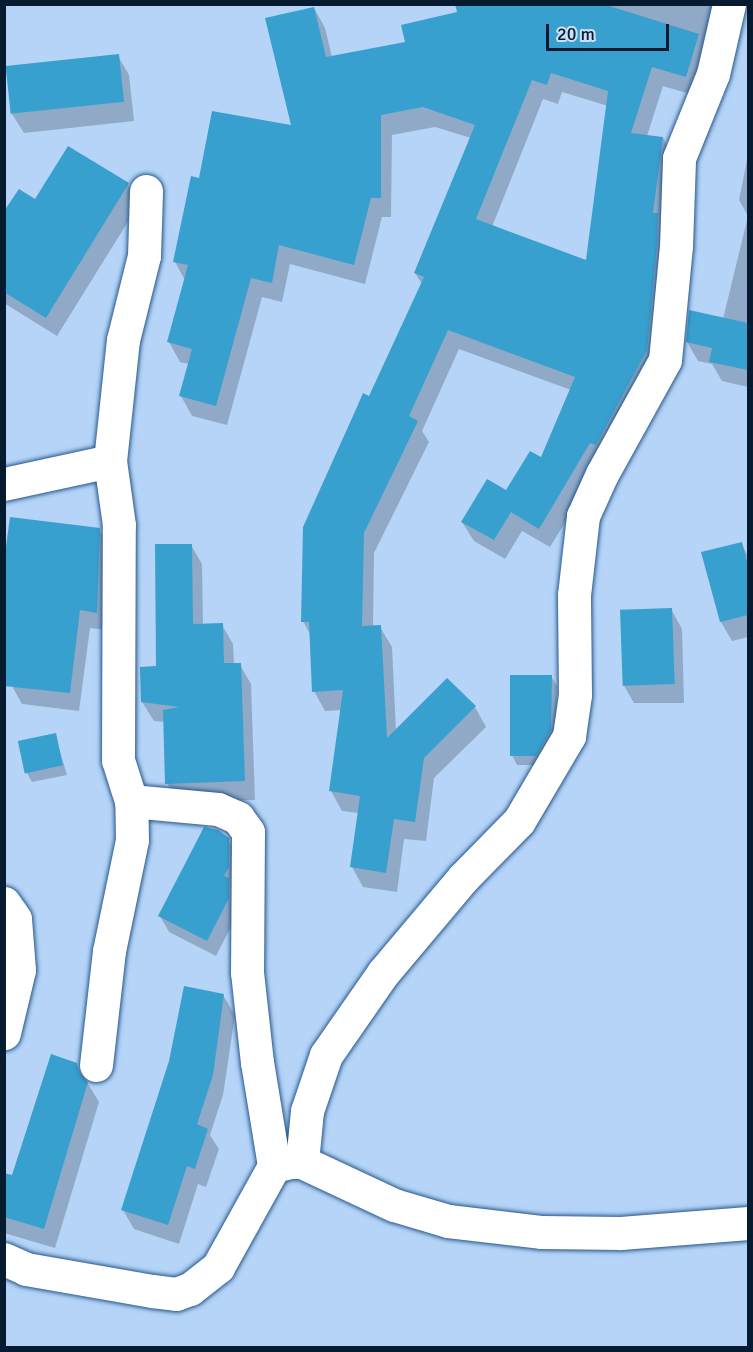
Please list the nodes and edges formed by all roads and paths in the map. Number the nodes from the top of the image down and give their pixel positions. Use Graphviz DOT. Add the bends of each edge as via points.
graph roads {
  1 [pos="729,4"];
  2 [pos="146,191"];
  3 [pos="110,461"];
  4 [pos="4,484"];
  5 [pos="131,801"];
  6 [pos="4,903"];
  7 [pos="4,1033"];
  8 [pos="96,1065"];
  9 [pos="288,1164"];
  10 [pos="748,1223"];
  11 [pos="4,1259"];
  1 -- 9 [label="street" via="713,74 679,158 676,246 665,360 583,516 574,595 575,696 569,736 519,821 463,878 383,973 326,1055"];
  2 -- 3 [label="street" via="144,256 123,340"];
  3 -- 4 [label="street"];
  3 -- 5 [label="street" via="119,525 118,760"];
  5 -- 8 [label="street" via="132,840 109,951"];
  5 -- 9 [label="street" via="218,809 238,818 248,831 247,972 256,1062"];
  6 -- 7 [label="street" via="15,919 19,970"];
  9 -- 10 [label="street" via="394,1205 448,1221 542,1232 621,1233"];
  9 -- 11 [label="street" via="218,1267 190,1289 176,1294 26,1269"];
}
